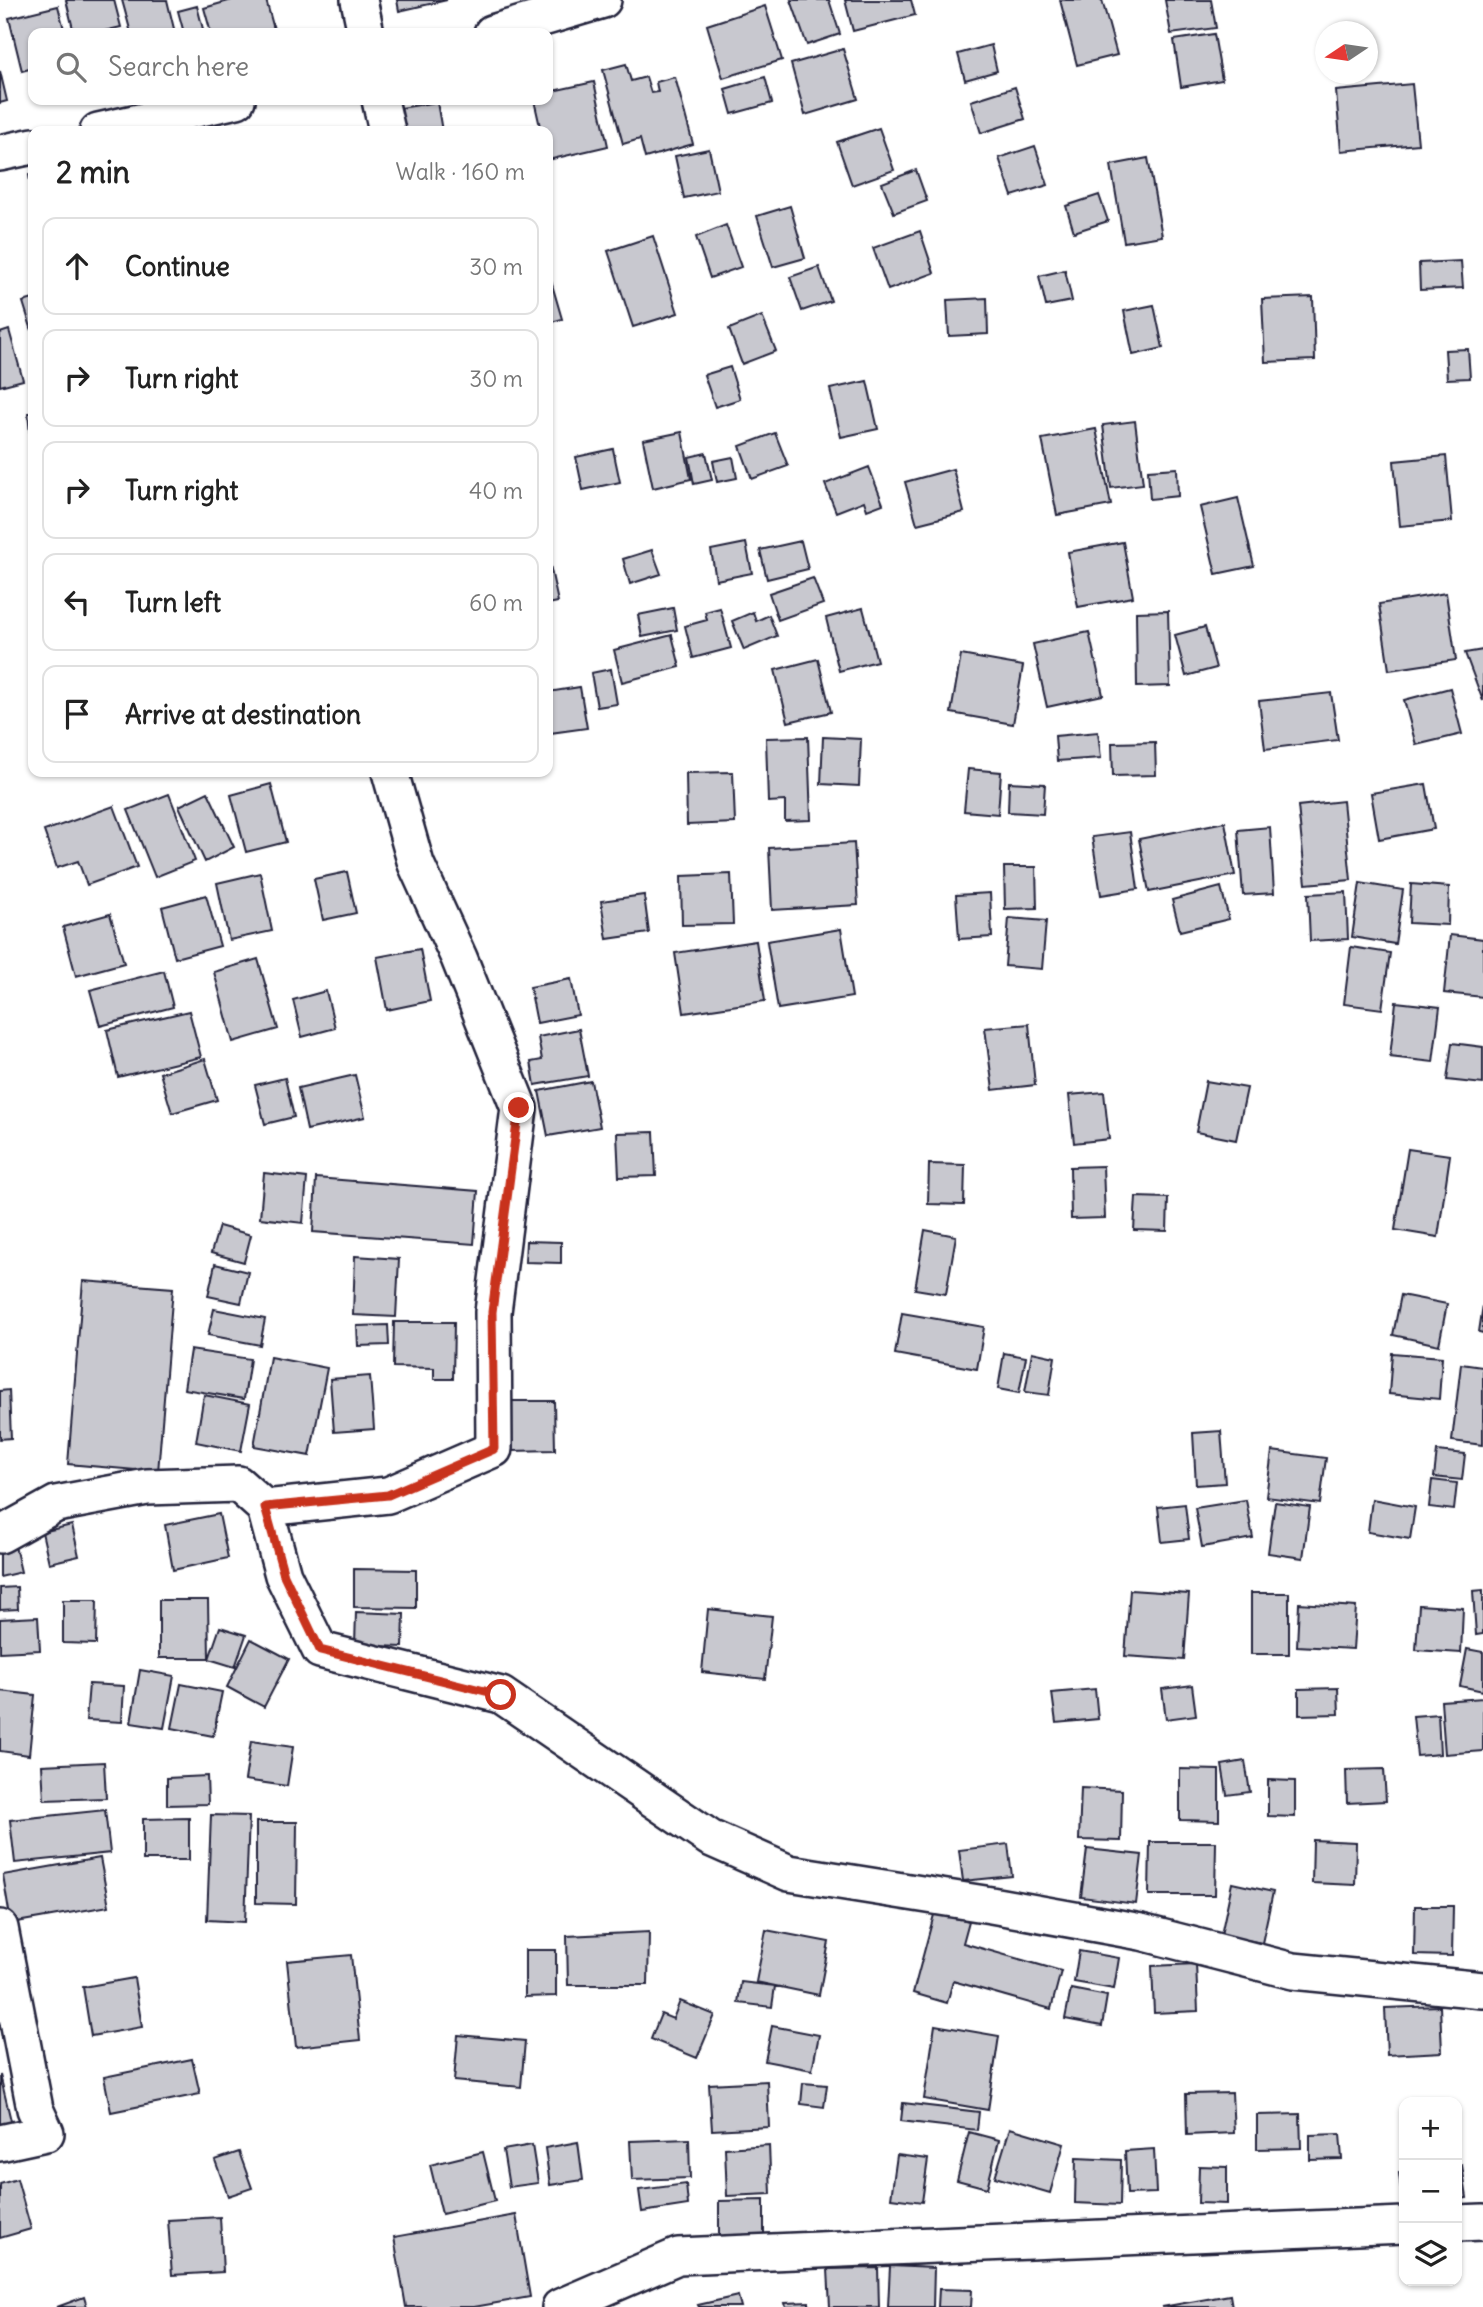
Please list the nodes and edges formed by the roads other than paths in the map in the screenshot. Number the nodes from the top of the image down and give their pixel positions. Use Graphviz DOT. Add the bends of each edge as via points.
graph roads {
  1 [pos="359,0"];
  2 [pos="603,0"];
  3 [pos="365,28"];
  4 [pos="509,28"];
  5 [pos="215,105"];
  6 [pos="381,105"];
  7 [pos="120,126"];
  8 [pos="386,126"];
  9 [pos="28,147"];
  10 [pos="0,153"];
  11 [pos="391,777"];
  12 [pos="265,1507"];
  13 [pos="0,1535"];
  14 [pos="0,1928"];
  15 [pos="1483,1990"];
  16 [pos="0,2143"];
  17 [pos="1483,2222"];
  18 [pos="1462,2223"];
  19 [pos="1399,2225"];
  20 [pos="561,2307"];
  1 -- 3 [label="street"];
  2 -- 4 [label="street"];
  5 -- 7 [label="street"];
  6 -- 8 [label="street"];
  9 -- 10 [label="street"];
  11 -- 12 [label="street" via="416,864 519,1108 492,1312 494,1449 388,1495"];
  12 -- 13 [label="street" via="238,1484 147,1487 56,1504"];
  12 -- 15 [label="street" via="284,1575 320,1650 501,1695 710,1838 789,1873 1140,1932 1293,1971"];
  14 -- 16 [label="street" via="35,2109 46,2133"];
  17 -- 18 [label="street"];
  19 -- 20 [label="street" via="678,2256"];
}
